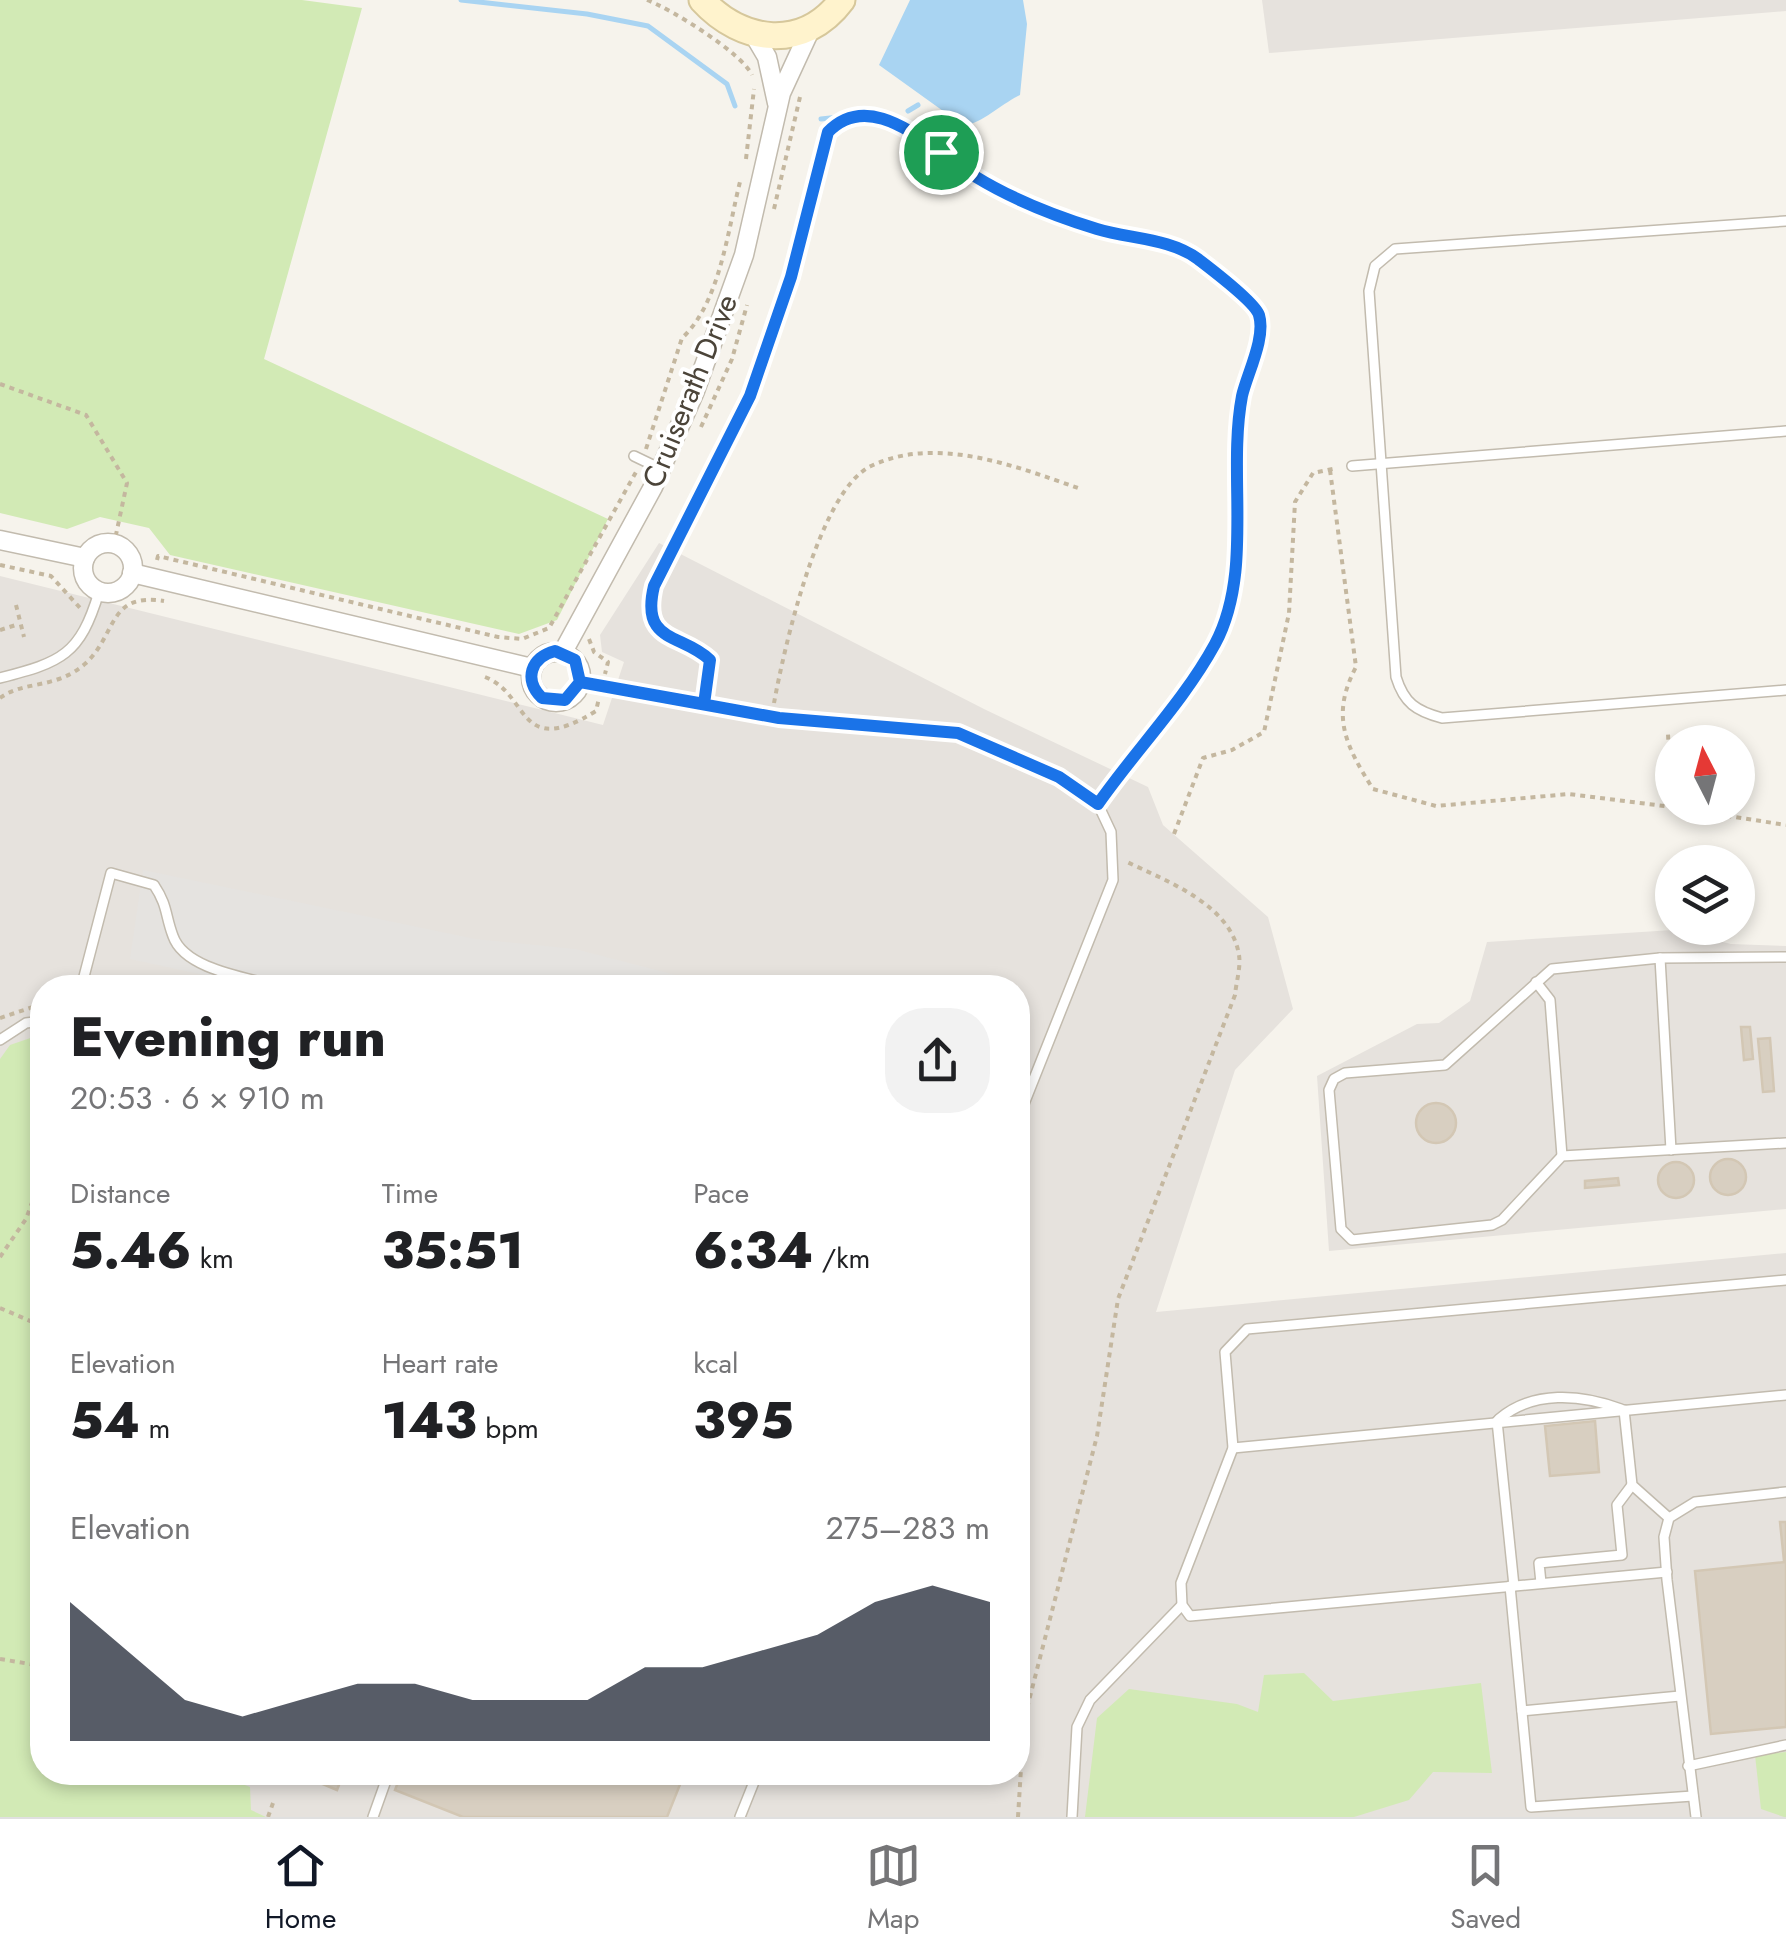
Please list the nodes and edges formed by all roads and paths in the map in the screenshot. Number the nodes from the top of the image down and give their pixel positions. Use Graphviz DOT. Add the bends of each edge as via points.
graph roads {
  1 [pos="646,0"];
  2 [pos="682,0"];
  3 [pos="842,0"];
  4 [pos="711,10"];
  5 [pos="811,28"];
  6 [pos="754,36"];
  7 [pos="802,88"];
  8 [pos="798,110"];
  9 [pos="776,113"];
  10 [pos="1786,221"];
  11 [pos="0,384"];
  12 [pos="1786,431"];
  13 [pos="647,447"];
  14 [pos="634,456"];
  15 [pos="1380,463"];
  16 [pos="1352,466"];
  17 [pos="661,469"];
  18 [pos="635,474"];
  19 [pos="1078,488"];
  20 [pos="0,540"];
  21 [pos="114,544"];
  22 [pos="158,556"];
  23 [pos="85,558"];
  24 [pos="0,564"];
  25 [pos="132,573"];
  26 [pos="99,592"];
  27 [pos="165,601"];
  28 [pos="16,605"];
  29 [pos="75,608"];
  30 [pos="19,624"];
  31 [pos="0,630"];
  32 [pos="24,637"];
  33 [pos="563,652"];
  34 [pos="532,668"];
  35 [pos="471,672"];
  36 [pos="0,678"];
  37 [pos="580,682"];
  38 [pos="1786,690"];
  39 [pos="0,698"];
  40 [pos="704,704"];
  41 [pos="596,711"];
  42 [pos="772,717"];
  43 [pos="1098,804"];
  44 [pos="1755,820"];
  45 [pos="1786,825"];
  46 [pos="1174,834"];
  47 [pos="1112,854"];
  48 [pos="1786,957"];
  49 [pos="1660,958"];
  50 [pos="84,975"];
  51 [pos="242,975"];
  52 [pos="1536,982"];
  53 [pos="30,1008"];
  54 [pos="0,1018"];
  55 [pos="30,1022"];
  56 [pos="0,1040"];
  57 [pos="1030,1089"];
  58 [pos="1786,1142"];
  59 [pos="1671,1150"];
  60 [pos="1562,1156"];
  61 [pos="30,1209"];
  62 [pos="0,1257"];
  63 [pos="1786,1280"];
  64 [pos="0,1308"];
  65 [pos="30,1321"];
  66 [pos="1786,1395"];
  67 [pos="1624,1410"];
  68 [pos="1497,1421"];
  69 [pos="1233,1448"];
  70 [pos="1632,1485"];
  71 [pos="1786,1492"];
  72 [pos="1669,1518"];
  73 [pos="1667,1572"];
  74 [pos="1541,1583"];
  75 [pos="1512,1586"];
  76 [pos="1182,1605"];
  77 [pos="0,1659"];
  78 [pos="30,1664"];
  79 [pos="1680,1696"];
  80 [pos="1030,1697"];
  81 [pos="1522,1711"];
  82 [pos="1786,1745"];
  83 [pos="1688,1766"];
  84 [pos="385,1785"];
  85 [pos="753,1785"];
  86 [pos="1020,1785"];
  87 [pos="1693,1796"];
  88 [pos="273,1804"];
  89 [pos="268,1817"];
  90 [pos="373,1817"];
  91 [pos="740,1817"];
  92 [pos="1018,1817"];
  93 [pos="1072,1817"];
  94 [pos="1696,1817"];
  1 -- 13 [label="path" via="738,56 755,91 745,164 711,288 682,338"];
  2 -- 4 [label="street"];
  3 -- 5 [label="street"];
  4 -- 6 [label="street"];
  5 -- 6 [label="street" via="783,37"];
  5 -- 9 [label="street, Cruiserath Drive"];
  6 -- 9 [label="street, Cruiserath Drive" via="767,57"];
  7 -- 8 [label="path"];
  9 -- 17 [label="street, Cruiserath Drive" via="744,255"];
  10 -- 15 [label="lane" via="1394,249 1375,266 1368,292"];
  11 -- 21 [label="path" via="86,415 126,484"];
  12 -- 15 [label="lane"];
  14 -- 17 [label="lane"];
  15 -- 16 [label="lane"];
  15 -- 38 [label="lane" via="1396,677 1402,697 1418,712 1442,718"];
  16 -- 46 [label="path" via="1313,472 1295,502 1288,613 1264,732 1203,758"];
  17 -- 33 [label="street, Cruiserath Drive"];
  18 -- 22 [label="path" via="548,628 522,639"];
  19 -- 42 [label="path" via="934,452 868,467 820,537 784,652"];
  20 -- 23 [label="street"];
  21 -- 23 [label="street" via="100,544"];
  21 -- 25 [label="street" via="131,558"];
  23 -- 26 [label="street" via="83,574"];
  24 -- 29 [label="path" via="52,576"];
  25 -- 26 [label="street" via="116,592"];
  25 -- 34 [label="street"];
  26 -- 36 [label="lane" via="86,633 62,656"];
  27 -- 39 [label="path" via="130,603 71,674"];
  28 -- 30 [label="path"];
  30 -- 31 [label="path"];
  30 -- 32 [label="path"];
  33 -- 34 [label="street" via="548,653"];
  33 -- 37 [label="street" via="575,660"];
  34 -- 37 [label="street" via="535,692 549,701 565,700"];
  35 -- 41 [label="path" via="500,682 523,718 540,726 576,723"];
  37 -- 40 [label="lane"];
  40 -- 42 [label="lane"];
  40 -- 43 [label="path" via="710,660 665,637 650,604 654,586 756,380 828,132 846,120 875,115 903,126 993,188 1097,229 1179,248 1260,318 1236,445 1230,596 1216,643"];
  42 -- 43 [label="lane" via="958,733 1059,777"];
  43 -- 47 [label="lane" via="1112,832"];
  44 -- 45 [label="path"];
  47 -- 57 [label="lane" via="1113,880"];
  47 -- 80 [label="path" via="1202,902 1229,926 1239,956 1235,995 1118,1299 1097,1436"];
  48 -- 49 [label="lane"];
  49 -- 52 [label="lane" via="1552,969"];
  49 -- 59 [label="lane"];
  50 -- 51 [label="lane" via="111,873 154,885 169,909 173,938 190,959"];
  52 -- 60 [label="lane" via="1550,1000"];
  52 -- 60 [label="lane" via="1445,1065 1334,1080 1329,1090 1342,1228 1352,1240 1492,1225"];
  53 -- 54 [label="path"];
  55 -- 56 [label="lane"];
  58 -- 59 [label="lane"];
  59 -- 60 [label="lane"];
  61 -- 62 [label="path"];
  63 -- 69 [label="lane" via="1247,1330 1225,1352"];
  64 -- 65 [label="path"];
  66 -- 67 [label="lane"];
  67 -- 68 [label="lane"];
  67 -- 68 [label="lane" via="1575,1396 1517,1404"];
  67 -- 70 [label="lane"];
  68 -- 69 [label="lane"];
  68 -- 75 [label="lane"];
  69 -- 76 [label="lane" via="1181,1583"];
  70 -- 72 [label="lane"];
  70 -- 74 [label="lane" via="1618,1505 1622,1555 1539,1563"];
  71 -- 72 [label="lane" via="1695,1502"];
  72 -- 73 [label="lane"];
  73 -- 74 [label="lane"];
  73 -- 79 [label="lane"];
  74 -- 75 [label="lane"];
  75 -- 76 [label="lane" via="1190,1616"];
  75 -- 81 [label="lane"];
  76 -- 93 [label="lane" via="1090,1700 1077,1727"];
  77 -- 78 [label="path"];
  79 -- 81 [label="lane"];
  79 -- 83 [label="lane"];
  81 -- 87 [label="lane" via="1531,1807"];
  82 -- 83 [label="lane"];
  83 -- 87 [label="lane"];
  84 -- 90 [label="lane"];
  85 -- 91 [label="lane"];
  86 -- 92 [label="path"];
  87 -- 94 [label="lane"];
  88 -- 89 [label="path"];
}
